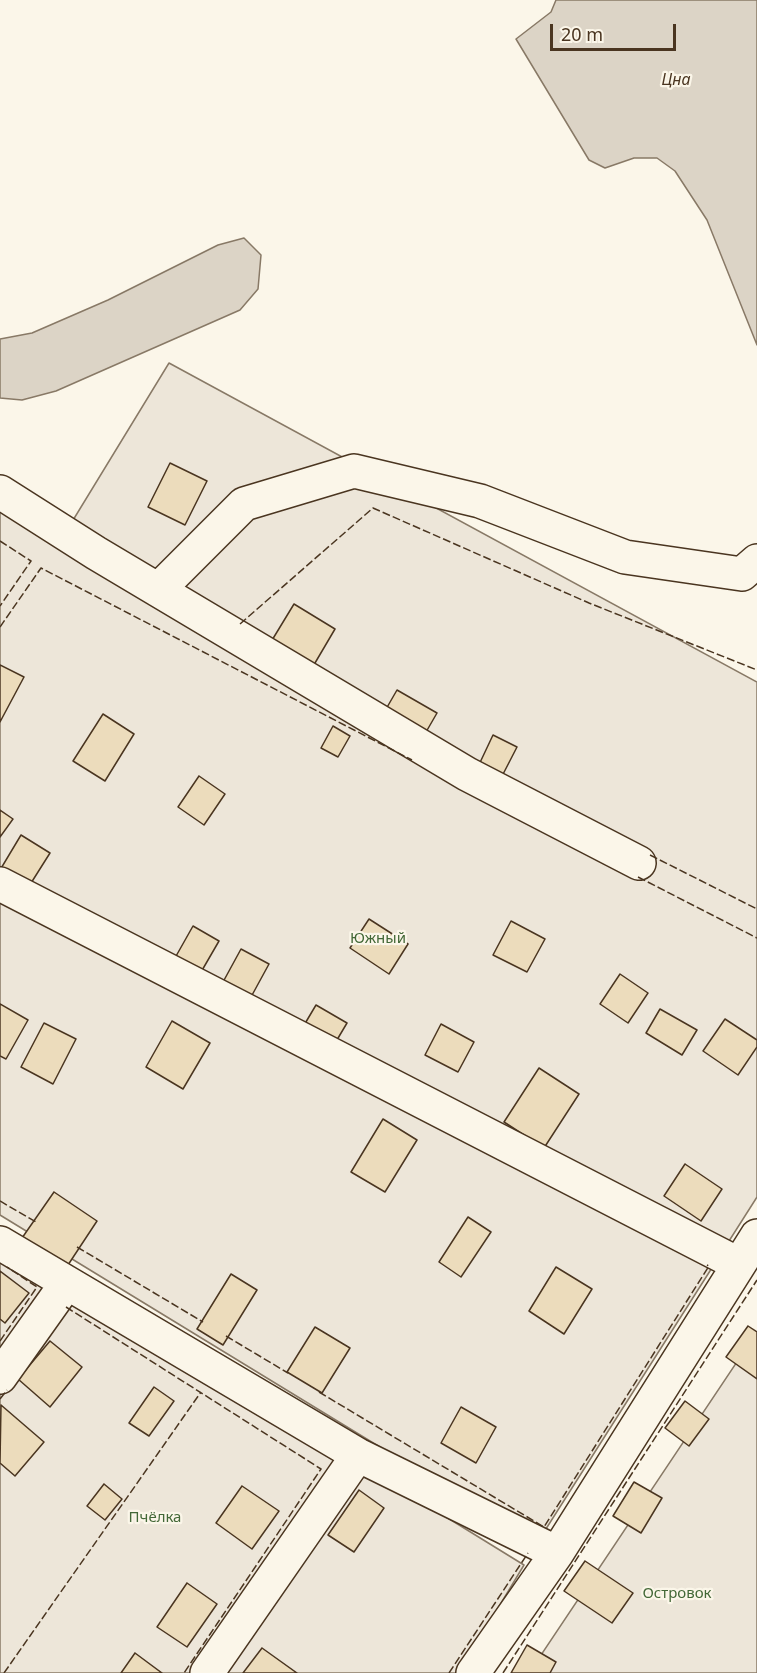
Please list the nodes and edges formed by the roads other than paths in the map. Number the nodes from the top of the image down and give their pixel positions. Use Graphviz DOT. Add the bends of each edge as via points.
graph roads {
  1 [pos="0,492"];
  2 [pos="757,561"];
  3 [pos="158,590"];
  4 [pos="639,863"];
  5 [pos="0,884"];
  6 [pos="757,1236"];
  7 [pos="0,1243"];
  8 [pos="738,1264"];
  9 [pos="66,1284"];
  10 [pos="0,1377"];
  11 [pos="358,1455"];
  12 [pos="557,1553"];
  13 [pos="207,1673"];
  14 [pos="473,1673"];
  1 -- 3 [label="street"];
  2 -- 3 [label="street" via="742,574 625,557 480,501 354,471 244,504"];
  3 -- 4 [label="street" via="467,774"];
  5 -- 8 [label="street"];
  6 -- 8 [label="street"];
  7 -- 9 [label="street"];
  8 -- 12 [label="street"];
  9 -- 10 [label="street"];
  9 -- 11 [label="street"];
  11 -- 12 [label="street"];
  11 -- 13 [label="street"];
  12 -- 14 [label="street"];
}
